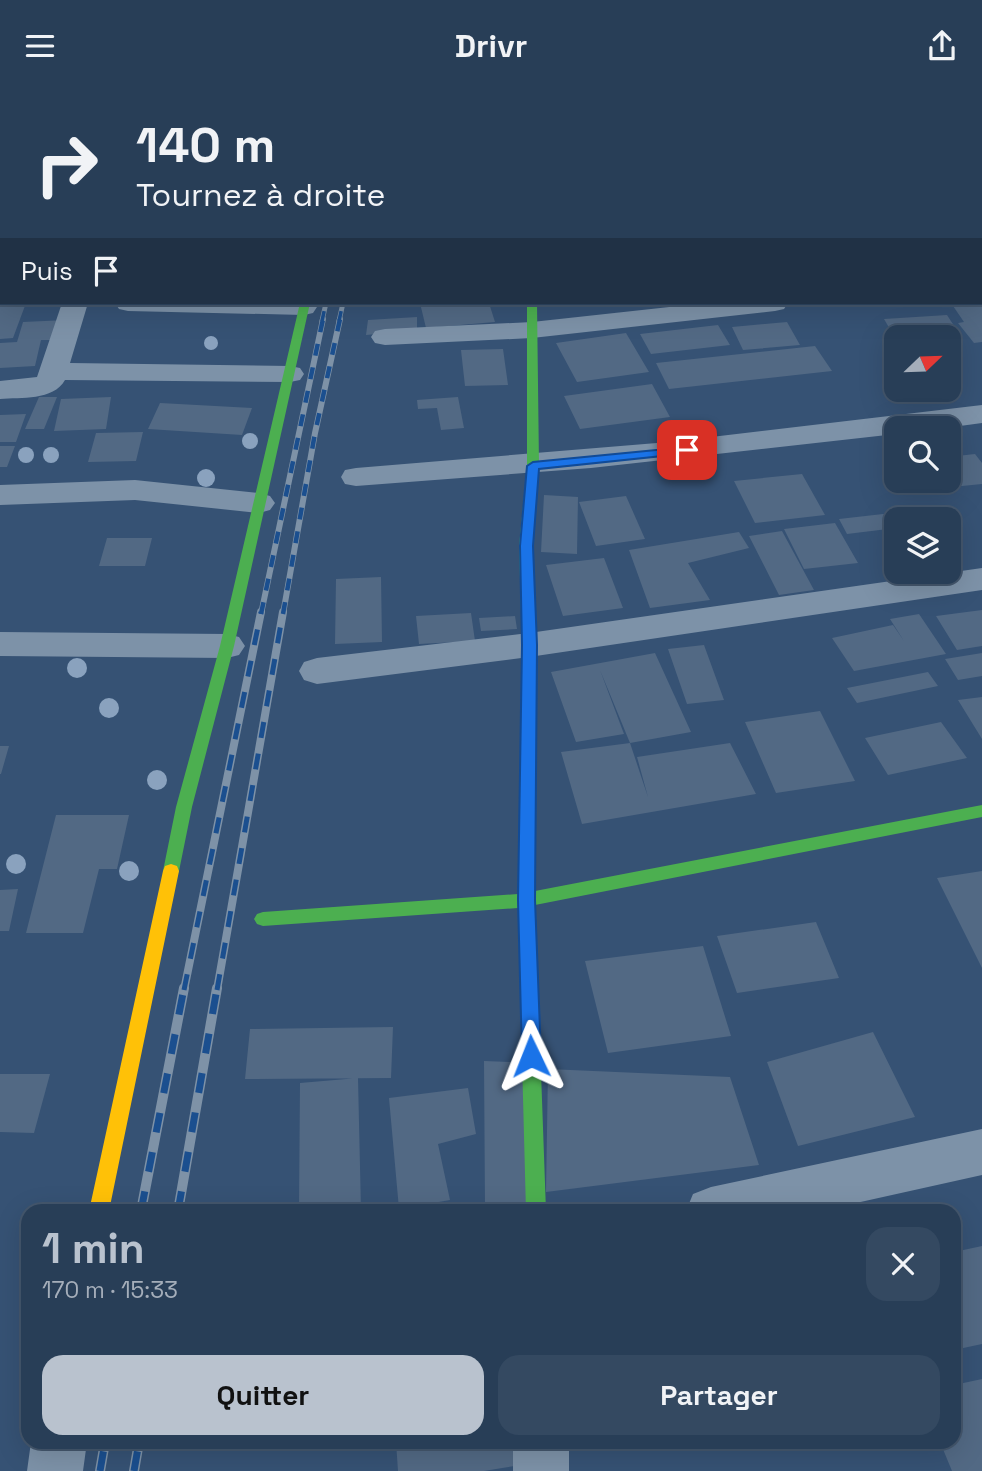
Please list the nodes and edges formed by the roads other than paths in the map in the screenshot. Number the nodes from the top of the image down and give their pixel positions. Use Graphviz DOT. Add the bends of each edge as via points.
graph roads {
  1 [pos="74,305"];
  2 [pos="305,305"];
  3 [pos="531,305"];
  4 [pos="757,305"];
  5 [pos="532,330"];
  6 [pos="385,337"];
  7 [pos="55,372"];
  8 [pos="290,374"];
  9 [pos="0,390"];
  10 [pos="982,414"];
  11 [pos="533,466"];
  12 [pos="356,477"];
  13 [pos="0,495"];
  14 [pos="259,503"];
  15 [pos="982,579"];
  16 [pos="0,644"];
  17 [pos="530,645"];
  18 [pos="227,646"];
  19 [pos="317,671"];
  20 [pos="982,811"];
  21 [pos="526,900"];
  22 [pos="263,919"];
  23 [pos="982,1152"];
  24 [pos="100,1204"];
  25 [pos="536,1204"];
  26 [pos="743,1204"];
  27 [pos="59,1449"];
  28 [pos="541,1449"];
  29 [pos="55,1471"];
  30 [pos="541,1471"];
  1 -- 7 [label="street"];
  2 -- 8 [label="street"];
  3 -- 5 [label="street"];
  4 -- 5 [label="street"];
  5 -- 6 [label="street"];
  5 -- 11 [label="street"];
  7 -- 8 [label="street"];
  7 -- 9 [label="street" via="43,387"];
  8 -- 14 [label="street"];
  10 -- 11 [label="street"];
  11 -- 12 [label="street"];
  11 -- 17 [label="street" via="526,546"];
  13 -- 14 [label="street" via="135,490"];
  14 -- 18 [label="street"];
  15 -- 17 [label="street"];
  16 -- 18 [label="street"];
  17 -- 19 [label="street"];
  17 -- 21 [label="street"];
  18 -- 24 [label="street" via="184,807"];
  20 -- 21 [label="street"];
  21 -- 22 [label="street"];
  21 -- 25 [label="street"];
  23 -- 26 [label="street"];
  27 -- 29 [label="street"];
  28 -- 30 [label="street"];
}
